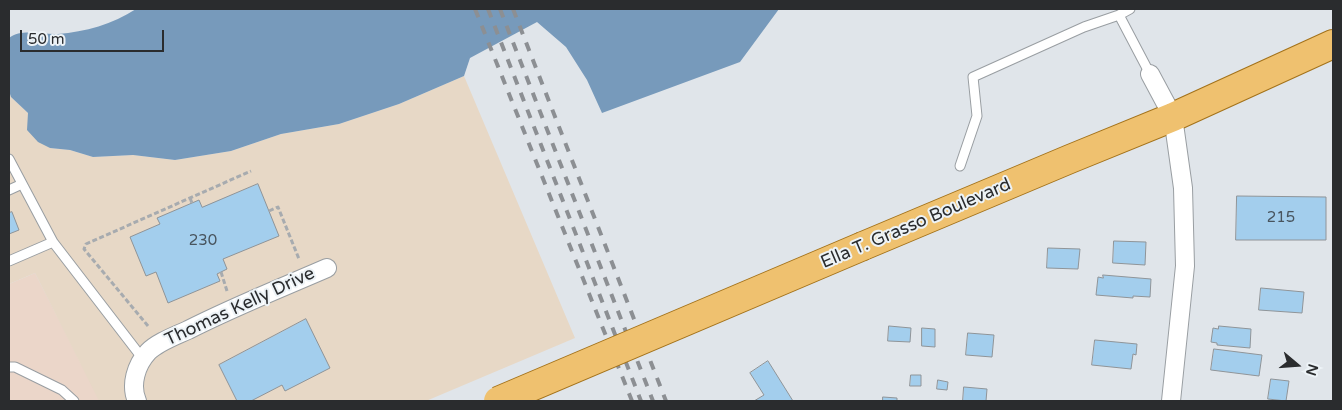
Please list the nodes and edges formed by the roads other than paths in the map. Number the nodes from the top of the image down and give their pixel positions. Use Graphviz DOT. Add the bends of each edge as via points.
graph roads {
  1 [pos="1130,9"];
  2 [pos="1119,15"];
  3 [pos="1333,44"];
  4 [pos="1150,74"];
  5 [pos="1173,117"];
  6 [pos="9,159"];
  7 [pos="960,166"];
  8 [pos="22,184"];
  9 [pos="9,190"];
  10 [pos="53,242"];
  11 [pos="9,261"];
  12 [pos="327,268"];
  13 [pos="143,359"];
  14 [pos="9,367"];
  15 [pos="74,401"];
  16 [pos="137,401"];
  17 [pos="498,401"];
  18 [pos="1171,401"];
  1 -- 2 [label="lane"];
  2 -- 4 [label="lane"];
  2 -- 7 [label="lane" via="973,77 977,116"];
  3 -- 5 [label="main road, Ella T. Grasso Boulevard"];
  4 -- 5 [label="street"];
  5 -- 17 [label="main road, Ella T. Grasso Boulevard, bridge"];
  5 -- 18 [label="street" via="1183,188 1185,266"];
  6 -- 8 [label="lane"];
  8 -- 9 [label="lane"];
  8 -- 10 [label="lane"];
  10 -- 11 [label="lane"];
  10 -- 13 [label="lane"];
  12 -- 13 [label="street, Thomas Kelly Drive" via="200,323 159,344"];
  13 -- 16 [label="street, Thomas Kelly Drive" via="136,370 134,384"];
  14 -- 15 [label="lane" via="62,390"];
}
